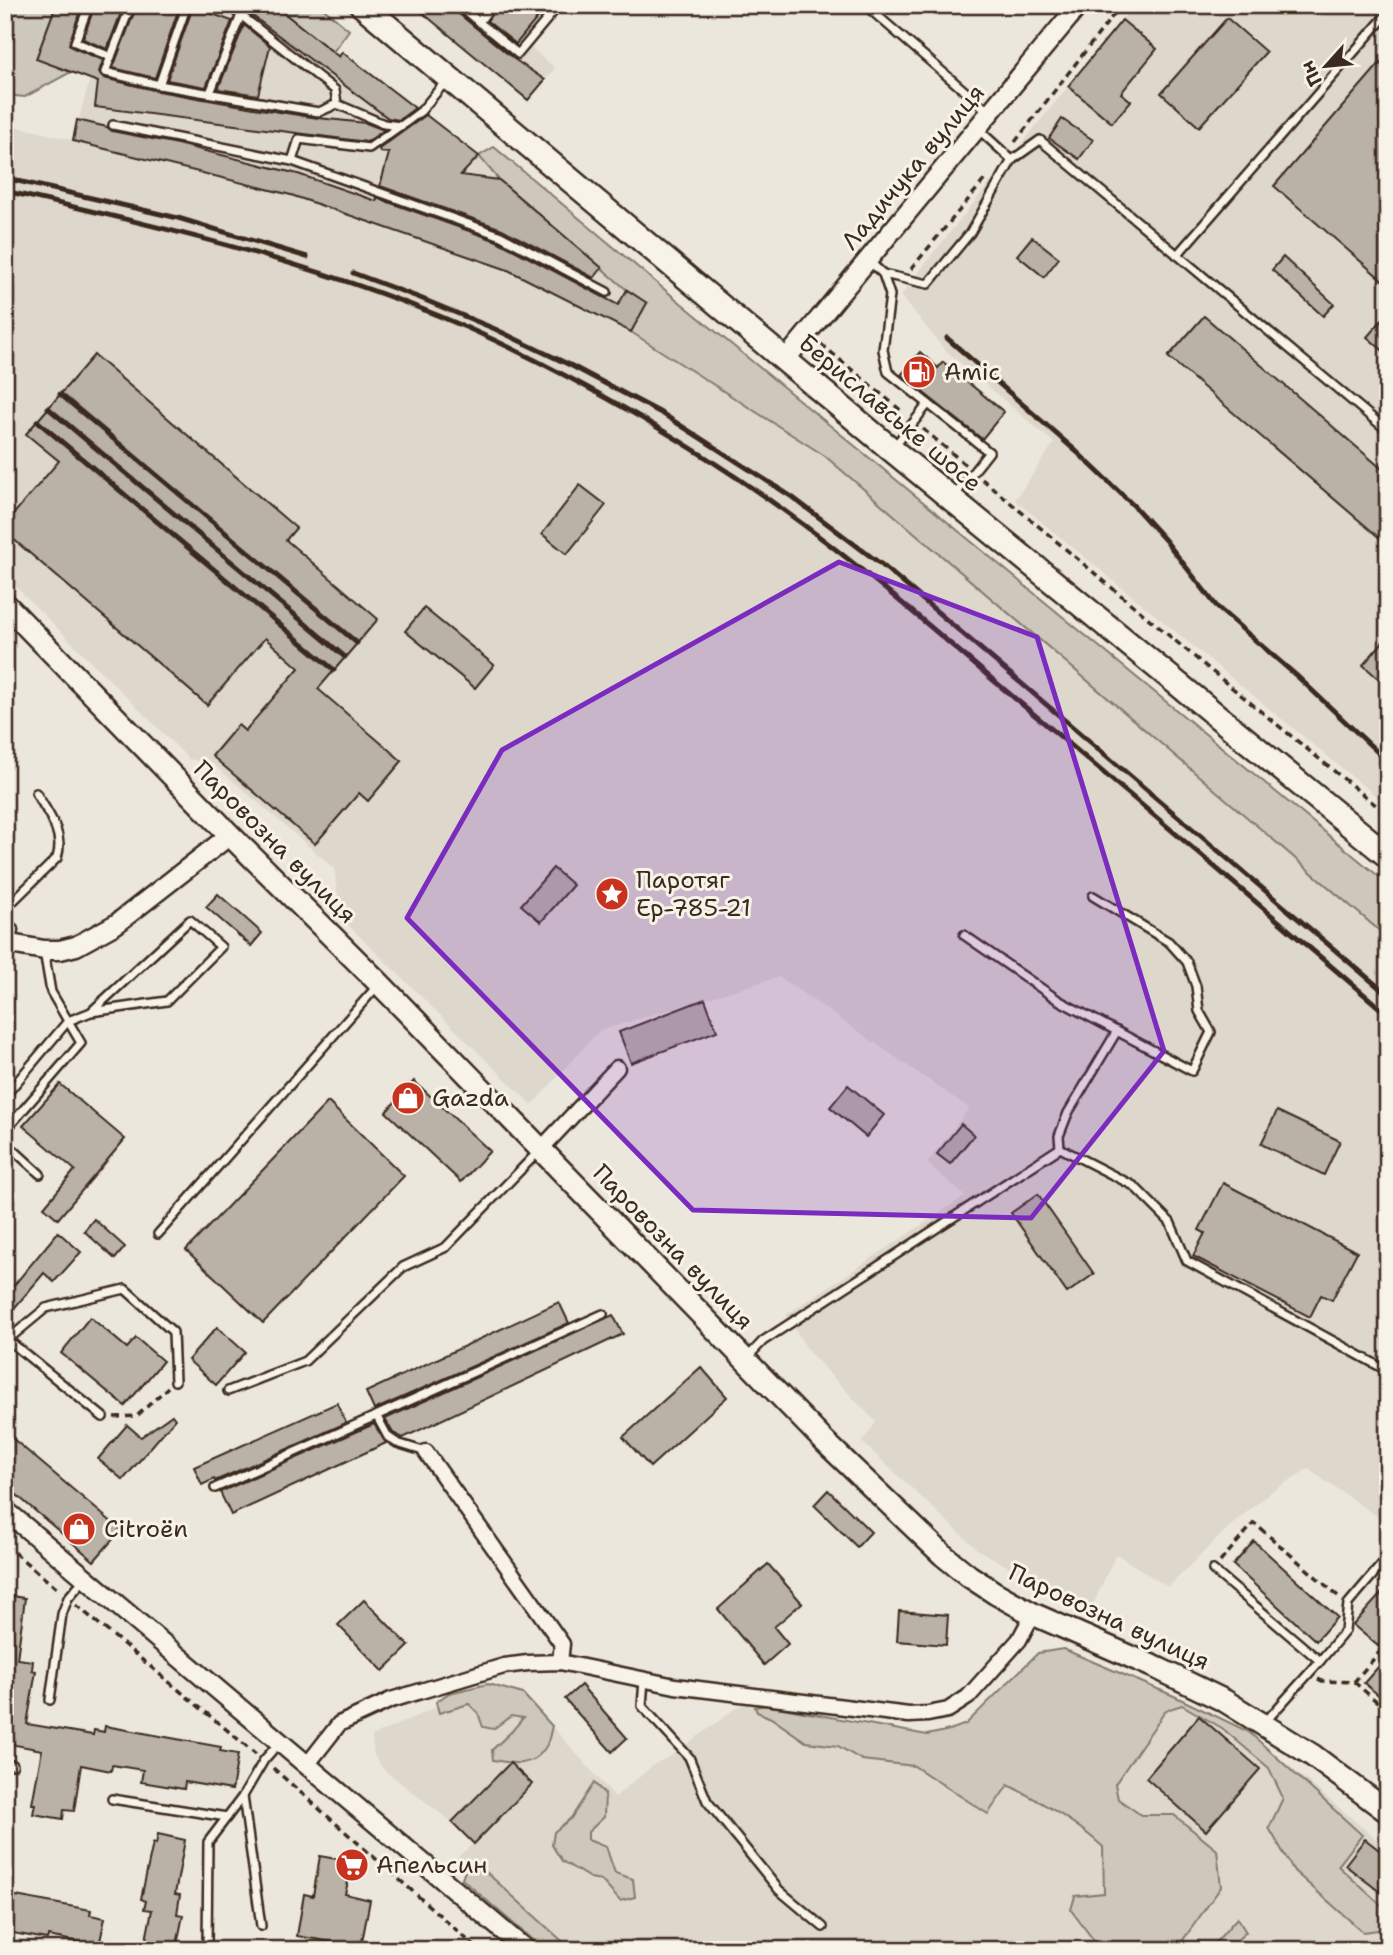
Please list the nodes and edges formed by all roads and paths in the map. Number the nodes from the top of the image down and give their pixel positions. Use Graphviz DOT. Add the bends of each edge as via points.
graph roads {
  1 [pos="89,5"];
  2 [pos="131,5"];
  3 [pos="187,5"];
  4 [pos="228,5"];
  5 [pos="362,5"];
  6 [pos="458,5"];
  7 [pos="492,5"];
  8 [pos="559,5"];
  9 [pos="865,5"];
  10 [pos="1079,5"];
  11 [pos="1388,13"];
  12 [pos="241,15"];
  13 [pos="479,22"];
  14 [pos="111,57"];
  15 [pos="449,79"];
  16 [pos="159,85"];
  17 [pos="210,93"];
  18 [pos="337,104"];
  19 [pos="989,113"];
  20 [pos="113,125"];
  21 [pos="401,126"];
  22 [pos="977,128"];
  23 [pos="1012,160"];
  24 [pos="292,161"];
  25 [pos="1177,255"];
  26 [pos="867,259"];
  27 [pos="883,274"];
  28 [pos="607,292"];
  29 [pos="808,332"];
  30 [pos="785,360"];
  31 [pos="928,404"];
  32 [pos="914,422"];
  33 [pos="1388,431"];
  34 [pos="892,450"];
  35 [pos="974,471"];
  36 [pos="952,499"];
  37 [pos="5,604"];
  38 [pos="36,793"];
  39 [pos="1388,815"];
  40 [pos="230,835"];
  41 [pos="1388,856"];
  42 [pos="1093,896"];
  43 [pos="5,909"];
  44 [pos="964,935"];
  45 [pos="6,937"];
  46 [pos="44,950"];
  47 [pos="379,983"];
  48 [pos="92,1012"];
  49 [pos="68,1021"];
  50 [pos="1117,1031"];
  51 [pos="617,1068"];
  52 [pos="5,1096"];
  53 [pos="5,1131"];
  54 [pos="5,1143"];
  55 [pos="1060,1148"];
  56 [pos="541,1149"];
  57 [pos="40,1174"];
  58 [pos="158,1234"];
  59 [pos="603,1314"];
  60 [pos="6,1341"];
  61 [pos="746,1360"];
  62 [pos="1388,1371"];
  63 [pos="175,1381"];
  64 [pos="228,1391"];
  65 [pos="103,1417"];
  66 [pos="377,1417"];
  67 [pos="426,1452"];
  68 [pos="215,1488"];
  69 [pos="5,1510"];
  70 [pos="5,1545"];
  71 [pos="1388,1557"];
  72 [pos="1213,1570"];
  73 [pos="85,1577"];
  74 [pos="68,1598"];
  75 [pos="1348,1604"];
  76 [pos="1033,1614"];
  77 [pos="1388,1642"];
  78 [pos="1320,1661"];
  79 [pos="560,1662"];
  80 [pos="1309,1673"];
  81 [pos="644,1679"];
  82 [pos="1354,1682"];
  83 [pos="50,1700"];
  84 [pos="1388,1711"];
  85 [pos="1263,1725"];
  86 [pos="280,1743"];
  87 [pos="264,1760"];
  88 [pos="307,1765"];
  89 [pos="243,1796"];
  90 [pos="112,1799"];
  91 [pos="1388,1812"];
  92 [pos="227,1817"];
  93 [pos="261,1926"];
  94 [pos="823,1927"];
  95 [pos="207,1950"];
  96 [pos="479,1950"];
  97 [pos="526,1950"];
  1 -- 14 [label="lane" via="75,42"];
  2 -- 14 [label="lane"];
  3 -- 16 [label="lane"];
  4 -- 12 [label="lane"];
  5 -- 15 [label="main road, Бериславське шосе"];
  6 -- 13 [label="lane"];
  7 -- 13 [label="lane"];
  8 -- 13 [label="lane" via="518,54"];
  9 -- 19 [label="lane"];
  10 -- 19 [label="street, Ладичука вулиця"];
  11 -- 25 [label="lane"];
  12 -- 17 [label="lane"];
  12 -- 18 [label="lane" via="335,90"];
  14 -- 16 [label="lane" via="105,72"];
  15 -- 21 [label="lane"];
  15 -- 30 [label="main road, Бериславське шосе"];
  16 -- 17 [label="lane"];
  17 -- 18 [label="lane" via="319,112"];
  18 -- 21 [label="lane" via="384,124"];
  19 -- 22 [label="street, Ладичука вулиця"];
  20 -- 24 [label="lane"];
  21 -- 24 [label="lane" via="369,148 299,139"];
  22 -- 23 [label="lane"];
  22 -- 26 [label="street, Ладичука вулиця"];
  23 -- 25 [label="lane" via="1040,140"];
  23 -- 27 [label="lane" via="970,233 928,284"];
  24 -- 28 [label="lane" via="499,235"];
  25 -- 33 [label="lane"];
  26 -- 27 [label="lane"];
  26 -- 29 [label="street, Ладичука вулиця"];
  27 -- 31 [label="lane" via="890,295 883,350 888,372"];
  29 -- 30 [label="street, Ладичука вулиця"];
  29 -- 32 [label="path"];
  30 -- 34 [label="main road, Бериславське шосе"];
  31 -- 32 [label="lane"];
  31 -- 35 [label="lane" via="989,452"];
  32 -- 34 [label="lane"];
  32 -- 35 [label="path"];
  34 -- 36 [label="main road, Бериславське шосе"];
  35 -- 36 [label="lane"];
  35 -- 39 [label="path"];
  36 -- 41 [label="main road, Бериславське шосе"];
  37 -- 40 [label="main road, Паровозна вулиця"];
  38 -- 43 [label="lane" via="54,822 61,848 57,858"];
  40 -- 46 [label="street" via="116,924 76,946"];
  40 -- 47 [label="main road, Паровозна вулиця"];
  42 -- 50 [label="lane" via="1168,942 1187,962 1199,1011 1212,1032 1192,1071"];
  44 -- 50 [label="lane" via="1058,1000"];
  45 -- 46 [label="street"];
  46 -- 49 [label="lane" via="51,992"];
  47 -- 56 [label="main road, Паровозна вулиця"];
  47 -- 58 [label="lane"];
  48 -- 48 [label="lane" via="167,1000 221,947 190,920"];
  48 -- 49 [label="lane"];
  49 -- 52 [label="lane"];
  49 -- 53 [label="lane" via="81,1043"];
  50 -- 55 [label="lane" via="1068,1113 1059,1136"];
  51 -- 56 [label="street"];
  54 -- 57 [label="lane"];
  55 -- 61 [label="lane" via="763,1340"];
  55 -- 62 [label="lane" via="1134,1186 1170,1222 1187,1261"];
  56 -- 61 [label="main road, Паровозна вулиця"];
  56 -- 64 [label="lane" via="446,1247 403,1267 305,1362"];
  59 -- 66 [label="lane"];
  60 -- 63 [label="lane" via="46,1308 125,1289 173,1332"];
  60 -- 65 [label="lane"];
  61 -- 76 [label="main road, Паровозна вулиця" via="943,1555 995,1594"];
  63 -- 65 [label="path" via="137,1416"];
  66 -- 67 [label="lane" via="388,1437"];
  66 -- 68 [label="lane"];
  67 -- 79 [label="street" via="562,1644"];
  69 -- 73 [label="street"];
  70 -- 74 [label="path"];
  71 -- 75 [label="lane"];
  72 -- 75 [label="path" via="1254,1523"];
  72 -- 78 [label="lane"];
  73 -- 74 [label="lane"];
  73 -- 86 [label="street"];
  74 -- 83 [label="lane"];
  74 -- 87 [label="path"];
  75 -- 78 [label="lane" via="1345,1631"];
  76 -- 81 [label="street" via="1019,1640 968,1697 948,1710 928,1714"];
  76 -- 85 [label="main road, Паровозна вулиця" via="1225,1700"];
  77 -- 82 [label="path"];
  78 -- 80 [label="lane"];
  79 -- 81 [label="street"];
  79 -- 88 [label="street" via="505,1666 391,1700 339,1724"];
  80 -- 82 [label="path" via="1322,1681"];
  80 -- 85 [label="lane"];
  81 -- 94 [label="lane" via="642,1706 689,1757 707,1801 779,1891"];
  82 -- 84 [label="path"];
  85 -- 91 [label="main road, Паровозна вулиця"];
  86 -- 87 [label="lane"];
  86 -- 88 [label="street"];
  87 -- 89 [label="lane"];
  87 -- 96 [label="path"];
  88 -- 97 [label="street"];
  89 -- 92 [label="lane"];
  89 -- 93 [label="lane"];
  90 -- 92 [label="lane"];
  92 -- 95 [label="lane" via="208,1842"];
}
